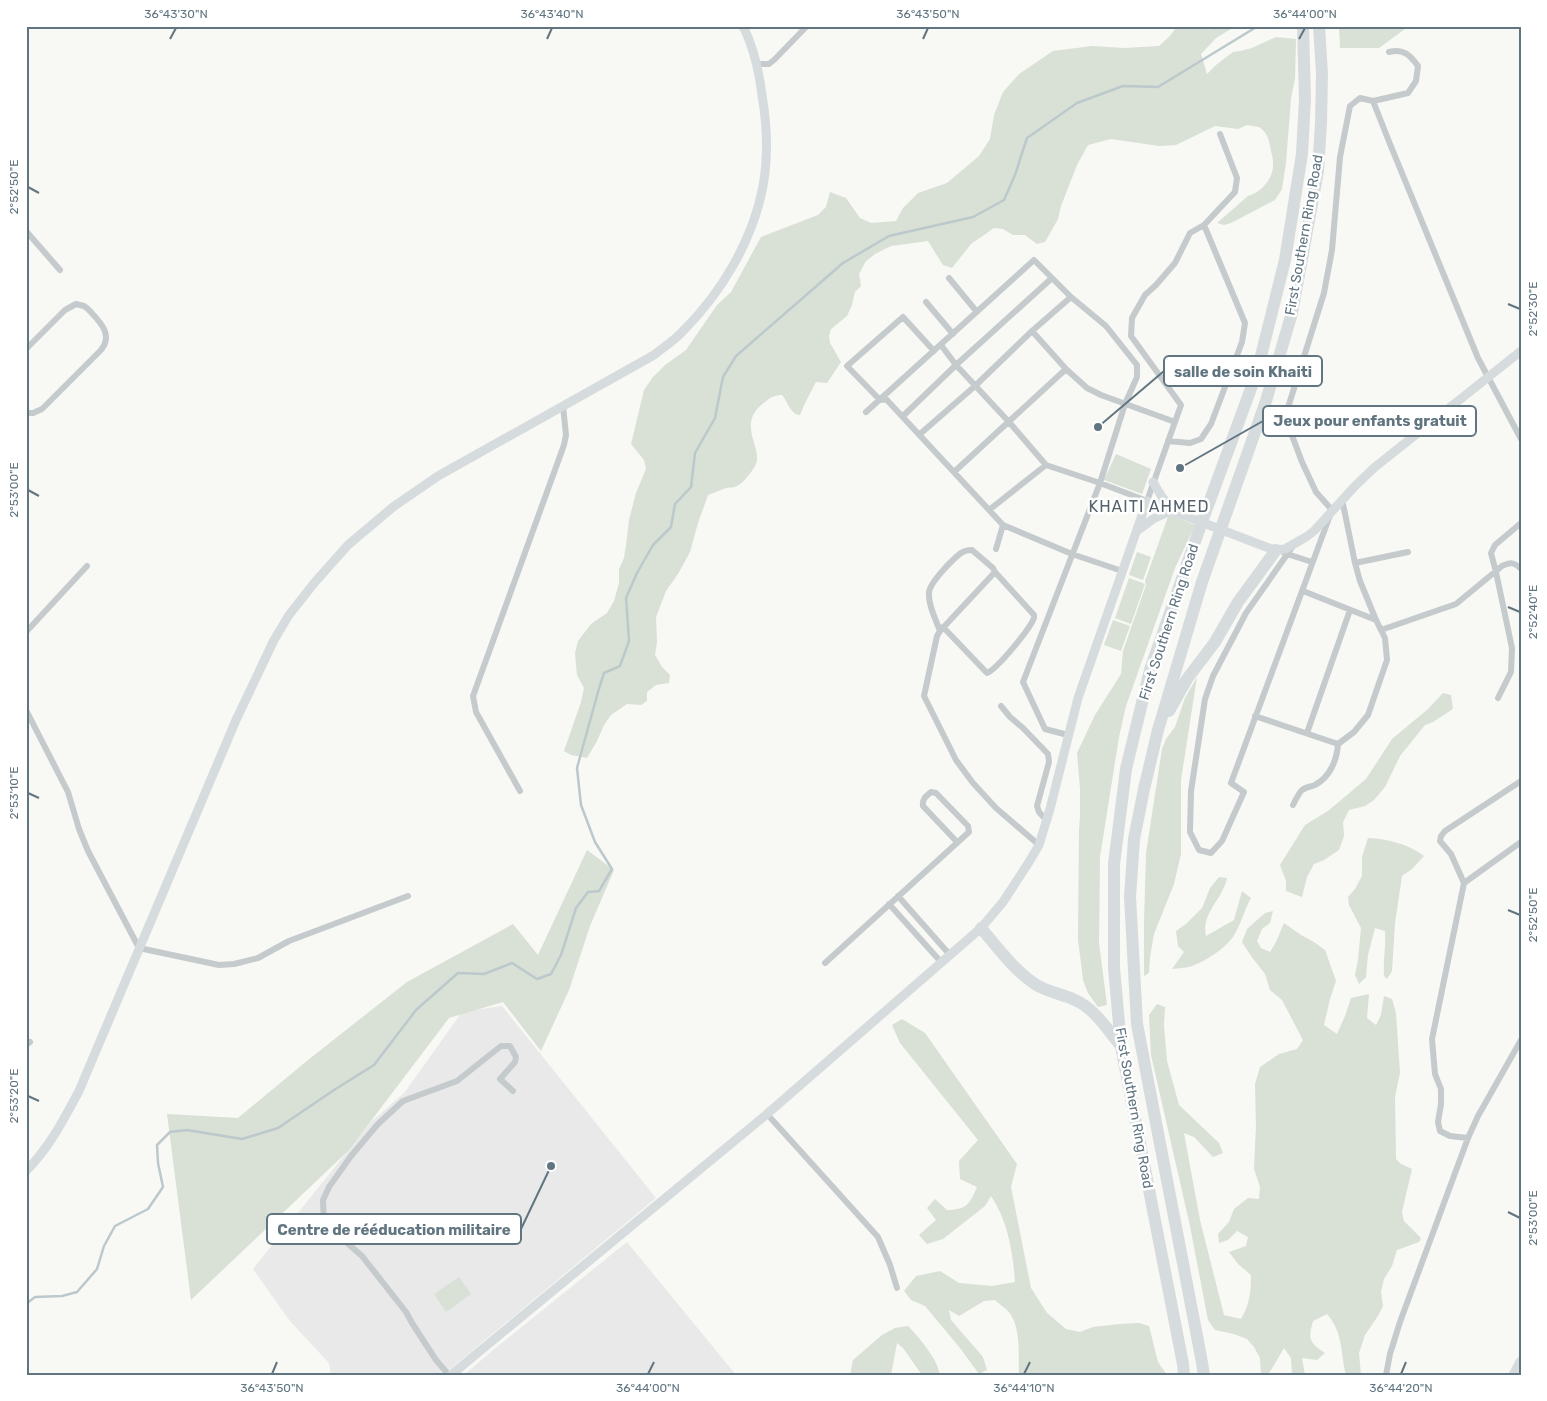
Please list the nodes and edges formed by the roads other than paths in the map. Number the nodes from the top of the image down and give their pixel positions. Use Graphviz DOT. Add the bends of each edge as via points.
graph roads {
  1 [pos="743,26"];
  2 [pos="806,26"];
  3 [pos="1303,26"];
  4 [pos="1319,26"];
  5 [pos="1389,52"];
  6 [pos="758,64"];
  7 [pos="1374,101"];
  8 [pos="1220,134"];
  9 [pos="1204,225"];
  10 [pos="26,231"];
  11 [pos="60,270"];
  12 [pos="949,278"];
  13 [pos="1052,278"];
  14 [pos="1071,296"];
  15 [pos="926,302"];
  16 [pos="977,312"];
  17 [pos="1032,331"];
  18 [pos="953,334"];
  19 [pos="941,345"];
  20 [pos="26,349"];
  21 [pos="934,351"];
  22 [pos="1521,351"];
  23 [pos="956,365"];
  24 [pos="1066,369"];
  25 [pos="1487,378"];
  26 [pos="975,386"];
  27 [pos="880,400"];
  28 [pos="1125,404"];
  29 [pos="563,406"];
  30 [pos="866,412"];
  31 [pos="26,413"];
  32 [pos="903,416"];
  33 [pos="1009,422"];
  34 [pos="1175,422"];
  35 [pos="920,434"];
  36 [pos="1521,440"];
  37 [pos="1168,441"];
  38 [pos="1046,465"];
  39 [pos="954,472"];
  40 [pos="1154,482"];
  41 [pos="1100,483"];
  42 [pos="1342,499"];
  43 [pos="1147,501"];
  44 [pos="989,510"];
  45 [pos="1332,510"];
  46 [pos="1177,512"];
  47 [pos="1521,523"];
  48 [pos="1003,525"];
  49 [pos="1136,532"];
  50 [pos="996,549"];
  51 [pos="1281,552"];
  52 [pos="1408,552"];
  53 [pos="1072,554"];
  54 [pos="1312,562"];
  55 [pos="1355,563"];
  56 [pos="87,566"];
  57 [pos="1521,569"];
  58 [pos="1122,571"];
  59 [pos="994,572"];
  60 [pos="1496,572"];
  61 [pos="1303,591"];
  62 [pos="1350,610"];
  63 [pos="1376,620"];
  64 [pos="942,629"];
  65 [pos="1381,630"];
  66 [pos="26,632"];
  67 [pos="1498,698"];
  68 [pos="1001,706"];
  69 [pos="26,710"];
  70 [pos="1256,716"];
  71 [pos="1158,730"];
  72 [pos="1307,733"];
  73 [pos="1068,735"];
  74 [pos="1338,744"];
  75 [pos="1521,782"];
  76 [pos="520,791"];
  77 [pos="1293,805"];
  78 [pos="1047,822"];
  79 [pos="957,842"];
  80 [pos="1521,842"];
  81 [pos="1039,845"];
  82 [pos="1464,883"];
  83 [pos="408,896"];
  84 [pos="898,896"];
  85 [pos="889,904"];
  86 [pos="981,928"];
  87 [pos="139,948"];
  88 [pos="950,955"];
  89 [pos="942,962"];
  90 [pos="825,963"];
  91 [pos="1117,1000"];
  92 [pos="1093,1013"];
  93 [pos="1521,1040"];
  94 [pos="1121,1046"];
  95 [pos="513,1091"];
  96 [pos="767,1114"];
  97 [pos="1468,1138"];
  98 [pos="26,1171"];
  99 [pos="897,1288"];
  100 [pos="1521,1362"];
  101 [pos="1204,1374"];
  102 [pos="450,1375"];
  103 [pos="1184,1375"];
  104 [pos="1386,1375"];
  105 [pos="1514,1375"];
  1 -- 6 [label="main road"];
  2 -- 6 [label="street" via="769,64"];
  3 -- 91 [label="highway, First Southern Ring Road" via="1302,154 1285,260 1257,372 1150,670 1126,769 1114,864"];
  4 -- 71 [label="highway, First Southern Ring Road" via="1322,74 1318,171 1292,313 1266,401 1202,582"];
  5 -- 7 [label="street" via="1408,53 1418,66 1416,81 1408,93"];
  6 -- 29 [label="main road" via="766,141 763,186 751,228 731,271 683,332 654,355"];
  7 -- 25 [label="street"];
  7 -- 45 [label="street" via="1360,98 1350,106 1340,157 1332,250 1324,293 1285,417 1316,492"];
  8 -- 9 [label="street" via="1237,178 1235,192"];
  9 -- 34 [label="street" via="1190,233 1175,263 1145,295 1132,318 1131,336 1181,406"];
  9 -- 37 [label="street" via="1245,324 1242,342 1211,424 1201,439 1190,443"];
  10 -- 11 [label="street"];
  12 -- 16 [label="street"];
  13 -- 14 [label="street"];
  13 -- 16 [label="street" via="1034,260"];
  13 -- 23 [label="street"];
  14 -- 17 [label="street"];
  14 -- 28 [label="street" via="1106,326 1137,365 1137,377"];
  15 -- 18 [label="street"];
  16 -- 18 [label="street"];
  17 -- 24 [label="street"];
  17 -- 26 [label="street"];
  18 -- 19 [label="street"];
  19 -- 21 [label="street"];
  19 -- 23 [label="street"];
  20 -- 31 [label="street" via="68,307 76,304 88,309 106,331 106,342 101,350 42,409"];
  21 -- 27 [label="street"];
  21 -- 27 [label="street" via="903,317 847,366"];
  22 -- 25 [label="main road"];
  23 -- 26 [label="street"];
  23 -- 32 [label="street"];
  24 -- 28 [label="street" via="1087,388"];
  24 -- 33 [label="street"];
  25 -- 36 [label="street"];
  25 -- 42 [label="main road" via="1370,472"];
  26 -- 33 [label="street"];
  26 -- 35 [label="street"];
  27 -- 30 [label="street"];
  27 -- 32 [label="street" via="886,399"];
  28 -- 34 [label="street"];
  28 -- 41 [label="street"];
  29 -- 76 [label="street" via="564,445 474,696 476,712"];
  29 -- 87 [label="main road" via="438,476 394,507 348,546 289,615 236,720"];
  32 -- 35 [label="street"];
  33 -- 38 [label="street"];
  33 -- 39 [label="street"];
  34 -- 37 [label="street"];
  35 -- 39 [label="street"];
  37 -- 40 [label="street"];
  38 -- 41 [label="street"];
  38 -- 44 [label="street"];
  39 -- 44 [label="street"];
  40 -- 43 [label="street"];
  40 -- 46 [label="main road" via="1162,497"];
  41 -- 43 [label="street"];
  41 -- 53 [label="street"];
  42 -- 45 [label="main road"];
  42 -- 55 [label="street"];
  43 -- 46 [label="main road"];
  43 -- 49 [label="main road"];
  44 -- 48 [label="street"];
  45 -- 51 [label="main road" via="1310,534"];
  45 -- 54 [label="street"];
  46 -- 49 [label="main road" via="1153,519"];
  46 -- 51 [label="main road"];
  47 -- 60 [label="street" via="1495,544 1491,553"];
  48 -- 50 [label="street"];
  48 -- 53 [label="street"];
  49 -- 58 [label="main road"];
  51 -- 54 [label="street"];
  51 -- 70 [label="street" via="1213,676 1205,700 1191,791 1190,832 1200,850 1211,853 1222,841 1244,792 1231,783"];
  51 -- 71 [label="highway" via="1238,602"];
  52 -- 55 [label="street"];
  53 -- 58 [label="street"];
  53 -- 73 [label="street" via="1023,682 1046,729"];
  54 -- 61 [label="street"];
  55 -- 63 [label="street"];
  56 -- 66 [label="street"];
  57 -- 60 [label="street" via="1510,563"];
  58 -- 73 [label="main road"];
  59 -- 64 [label="street"];
  59 -- 64 [label="street" via="984,560 968,550 936,579 928,593"];
  59 -- 64 [label="street" via="1034,615 1026,631 1001,661 987,673"];
  60 -- 65 [label="street" via="1456,604"];
  60 -- 67 [label="street" via="1512,648 1511,672"];
  61 -- 62 [label="street"];
  61 -- 70 [label="street"];
  62 -- 63 [label="street"];
  62 -- 72 [label="street"];
  63 -- 65 [label="street"];
  64 -- 81 [label="street" via="935,644 924,696 956,760 996,808"];
  65 -- 74 [label="street" via="1387,660 1368,716"];
  68 -- 78 [label="street" via="1048,754 1049,762 1037,806"];
  69 -- 87 [label="street" via="68,792 88,851"];
  70 -- 72 [label="street"];
  71 -- 101 [label="highway, First Southern Ring Road" via="1134,839 1130,897 1137,1024"];
  72 -- 74 [label="street"];
  73 -- 78 [label="main road"];
  74 -- 77 [label="street" via="1338,754 1325,777 1302,790"];
  75 -- 82 [label="street" via="1441,836 1440,840"];
  78 -- 81 [label="main road"];
  79 -- 79 [label="street" via="969,832 969,828 936,793 931,792 924,798 923,806"];
  79 -- 84 [label="street"];
  80 -- 82 [label="street"];
  81 -- 86 [label="main road" via="1003,902"];
  82 -- 97 [label="street" via="1432,1039 1435,1074 1441,1089 1440,1132"];
  83 -- 87 [label="street" via="289,941 258,958 234,964 219,965"];
  84 -- 85 [label="street"];
  84 -- 88 [label="street"];
  85 -- 89 [label="street"];
  85 -- 90 [label="street"];
  86 -- 88 [label="main road"];
  86 -- 92 [label="highway" via="1017,969 1035,984 1073,999"];
  87 -- 98 [label="main road" via="79,1091 55,1135"];
  88 -- 89 [label="main road"];
  89 -- 96 [label="main road"];
  91 -- 92 [label="highway" via="1114,1010 1108,1014"];
  91 -- 94 [label="highway, First Southern Ring Road"];
  92 -- 94 [label="highway"];
  93 -- 97 [label="street"];
  94 -- 103 [label="highway, First Southern Ring Road"];
  95 -- 102 [label="street" via="500,1079 516,1057 510,1046 501,1046 456,1080 403,1101 351,1156 323,1200 324,1223 362,1256"];
  96 -- 99 [label="street" via="878,1237"];
  96 -- 102 [label="main road"];
  97 -- 104 [label="street" via="1400,1322"];
  100 -- 105 [label="highway"];
}
